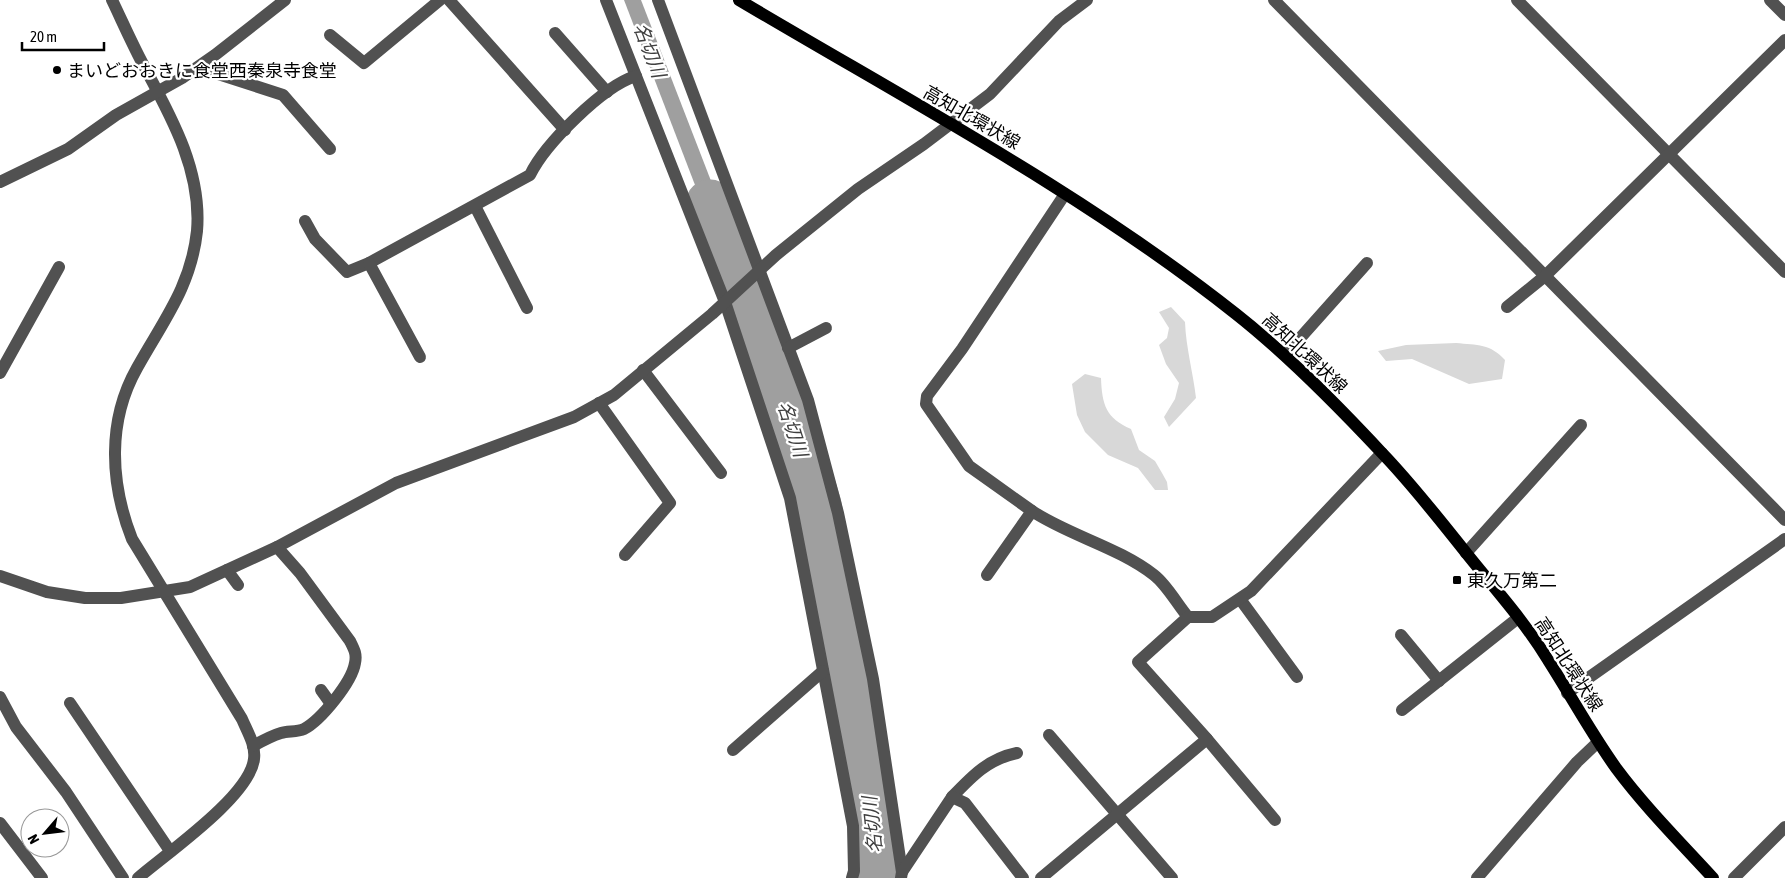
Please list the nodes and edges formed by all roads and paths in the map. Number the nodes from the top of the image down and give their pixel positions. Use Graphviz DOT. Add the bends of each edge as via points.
graph roads {
  1 [pos="112,0"];
  2 [pos="285,0"];
  3 [pos="440,0"];
  4 [pos="449,0"];
  5 [pos="606,0"];
  6 [pos="658,0"];
  7 [pos="739,0"];
  8 [pos="1087,0"];
  9 [pos="1274,0"];
  10 [pos="1517,0"];
  11 [pos="1770,0"];
  12 [pos="1785,15"];
  13 [pos="555,33"];
  14 [pos="330,35"];
  15 [pos="1785,40"];
  16 [pos="202,65"];
  17 [pos="636,76"];
  18 [pos="158,90"];
  19 [pos="607,92"];
  20 [pos="951,124"];
  21 [pos="565,130"];
  22 [pos="330,149"];
  23 [pos="1669,154"];
  24 [pos="0,182"];
  25 [pos="1065,194"];
  26 [pos="475,206"];
  27 [pos="305,220"];
  28 [pos="369,263"];
  29 [pos="1367,263"];
  30 [pos="60,267"];
  31 [pos="1785,272"];
  32 [pos="757,273"];
  33 [pos="1545,276"];
  34 [pos="728,300"];
  35 [pos="1508,307"];
  36 [pos="527,308"];
  37 [pos="826,328"];
  38 [pos="788,348"];
  39 [pos="1285,355"];
  40 [pos="420,357"];
  41 [pos="643,370"];
  42 [pos="0,373"];
  43 [pos="599,403"];
  44 [pos="1581,425"];
  45 [pos="1382,453"];
  46 [pos="721,473"];
  47 [pos="1032,511"];
  48 [pos="1785,520"];
  49 [pos="1785,538"];
  50 [pos="277,547"];
  51 [pos="1466,553"];
  52 [pos="625,555"];
  53 [pos="228,570"];
  54 [pos="987,575"];
  55 [pos="0,576"];
  56 [pos="238,584"];
  57 [pos="162,590"];
  58 [pos="1240,600"];
  59 [pos="1188,617"];
  60 [pos="1518,618"];
  61 [pos="1401,635"];
  62 [pos="824,671"];
  63 [pos="1297,676"];
  64 [pos="1439,681"];
  65 [pos="321,690"];
  66 [pos="1567,693"];
  67 [pos="0,697"];
  68 [pos="70,703"];
  69 [pos="331,704"];
  70 [pos="1402,710"];
  71 [pos="1049,735"];
  72 [pos="1207,739"];
  73 [pos="1598,742"];
  74 [pos="253,746"];
  75 [pos="733,750"];
  76 [pos="1017,753"];
  77 [pos="952,797"];
  78 [pos="1117,814"];
  79 [pos="1275,820"];
  80 [pos="0,823"];
  81 [pos="1785,827"];
  82 [pos="170,851"];
  83 [pos="901,875"];
  84 [pos="42,878"];
  85 [pos="123,878"];
  86 [pos="138,878"];
  87 [pos="852,878"];
  88 [pos="1023,878"];
  89 [pos="1041,878"];
  90 [pos="1172,878"];
  91 [pos="1477,878"];
  92 [pos="1713,878"];
  93 [pos="1734,878"];
  1 -- 18 [label="street"];
  2 -- 16 [label="street"];
  3 -- 14 [label="street" via="364,63"];
  4 -- 21 [label="street"];
  5 -- 17 [label="street"];
  6 -- 32 [label="street"];
  7 -- 20 [label="main road, 高知北環状線"];
  8 -- 20 [label="street" via="1059,20 990,94"];
  9 -- 33 [label="street"];
  10 -- 23 [label="street"];
  11 -- 12 [label="street"];
  13 -- 19 [label="street"];
  15 -- 23 [label="street"];
  16 -- 18 [label="street"];
  16 -- 22 [label="street" via="212,72 283,95"];
  17 -- 19 [label="street"];
  17 -- 34 [label="street"];
  18 -- 24 [label="street" via="68,150 26,164"];
  18 -- 57 [label="street" via="194,180 197,230 180,292 167,320 136,369 124,399 116,432 114,463 124,518 132,539"];
  19 -- 21 [label="street"];
  20 -- 25 [label="main road, 高知北環状線"];
  20 -- 32 [label="street" via="858,189"];
  21 -- 26 [label="street" via="541,155 530,174"];
  23 -- 31 [label="street"];
  23 -- 33 [label="street"];
  25 -- 39 [label="main road, 高知北環状線" via="1220,302"];
  25 -- 47 [label="street" via="927,396 926,404 969,466"];
  26 -- 28 [label="street"];
  26 -- 36 [label="street"];
  27 -- 28 [label="street" via="314,239 347,272"];
  28 -- 40 [label="street"];
  29 -- 39 [label="street"];
  30 -- 42 [label="street"];
  32 -- 34 [label="street"];
  32 -- 38 [label="street"];
  33 -- 35 [label="street"];
  33 -- 48 [label="street"];
  34 -- 41 [label="street"];
  34 -- 62 [label="street" via="790,498"];
  37 -- 38 [label="street"];
  38 -- 83 [label="street" via="808,400 838,513 873,679"];
  39 -- 45 [label="main road, 高知北環状線"];
  41 -- 43 [label="street" via="614,395"];
  41 -- 46 [label="street"];
  43 -- 50 [label="street" via="574,417 396,483"];
  43 -- 52 [label="street" via="670,503"];
  44 -- 51 [label="street"];
  45 -- 51 [label="main road, 高知北環状線" via="1427,502"];
  45 -- 58 [label="street"];
  47 -- 54 [label="street"];
  47 -- 59 [label="street" via="1053,525 1118,554 1155,576"];
  49 -- 66 [label="street"];
  50 -- 53 [label="street"];
  50 -- 69 [label="street" via="356,652 348,680"];
  51 -- 60 [label="main road, 高知北環状線"];
  53 -- 56 [label="street"];
  53 -- 57 [label="street" via="190,587"];
  55 -- 57 [label="street" via="47,592 85,598 121,598"];
  57 -- 74 [label="street" via="242,719"];
  58 -- 59 [label="street" via="1212,617"];
  58 -- 63 [label="street"];
  59 -- 72 [label="street" via="1138,662"];
  60 -- 64 [label="street"];
  60 -- 66 [label="main road, 高知北環状線" via="1549,660"];
  61 -- 64 [label="street"];
  62 -- 75 [label="street"];
  62 -- 87 [label="street" via="853,826"];
  64 -- 70 [label="street"];
  65 -- 69 [label="street"];
  66 -- 73 [label="main road, 高知北環状線"];
  67 -- 85 [label="street" via="16,727 66,792"];
  68 -- 82 [label="street"];
  69 -- 74 [label="street" via="302,730 281,733"];
  71 -- 78 [label="street"];
  72 -- 78 [label="street"];
  72 -- 79 [label="street"];
  73 -- 91 [label="street"];
  73 -- 92 [label="main road, 高知北環状線" via="1642,801"];
  74 -- 82 [label="street" via="253,767 242,786 224,806"];
  76 -- 77 [label="street" via="999,757 972,775"];
  77 -- 83 [label="street"];
  77 -- 88 [label="street" via="965,803"];
  78 -- 89 [label="street"];
  78 -- 90 [label="street"];
  80 -- 84 [label="street"];
  81 -- 93 [label="street"];
  82 -- 86 [label="street"];
}
